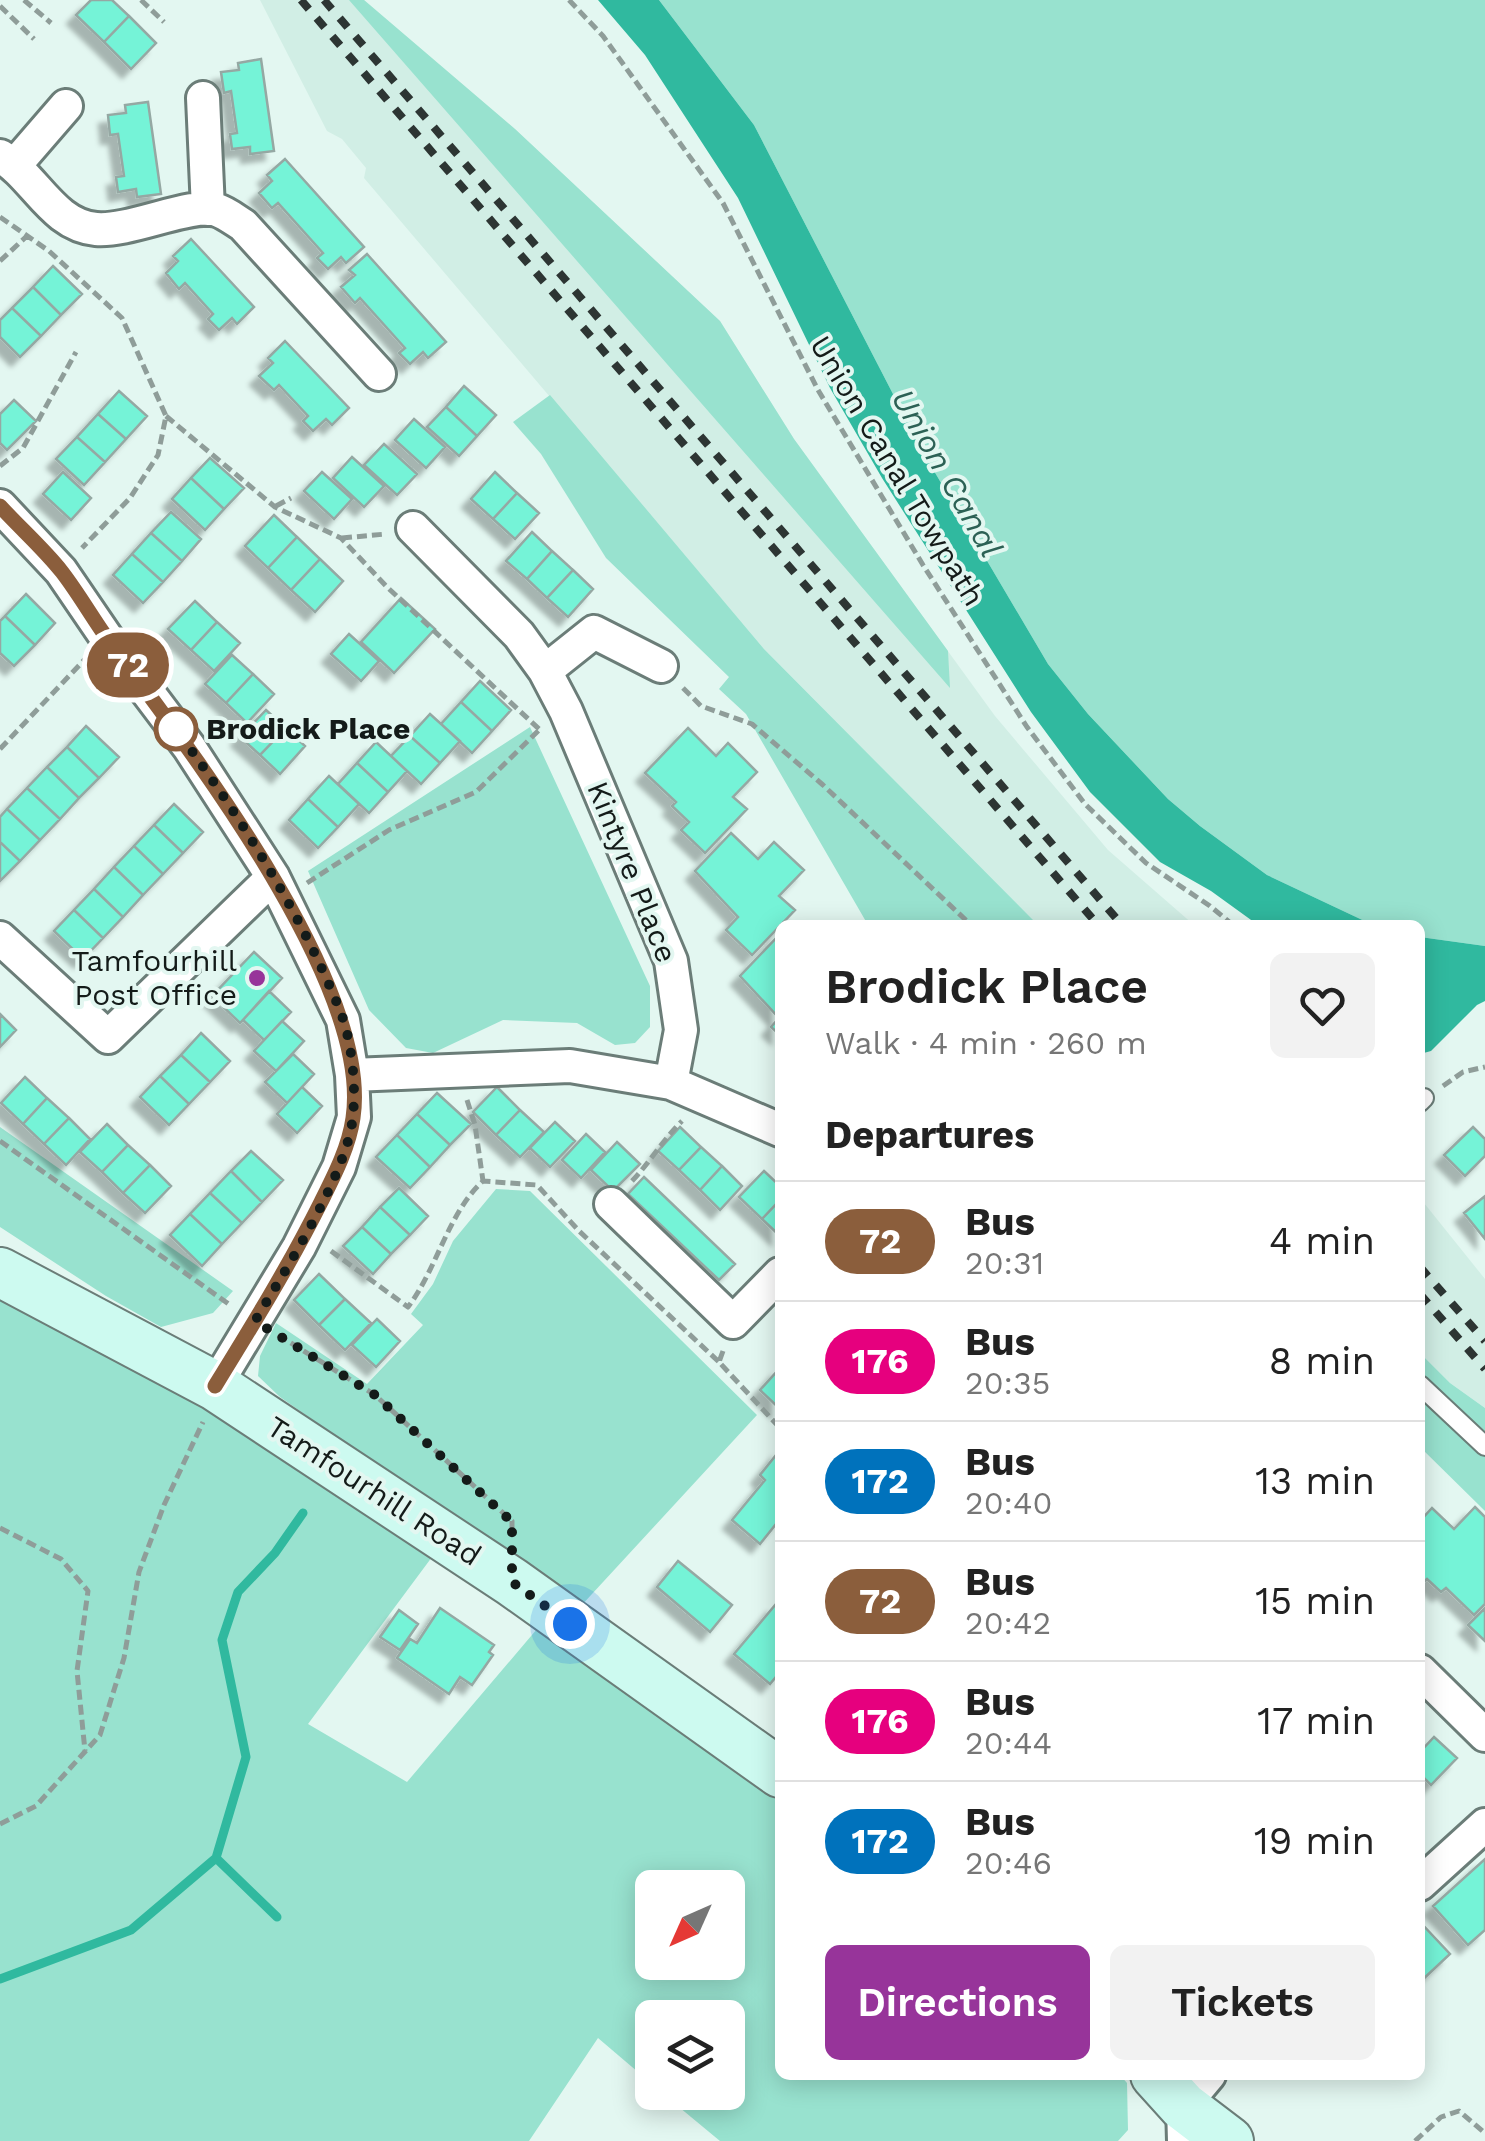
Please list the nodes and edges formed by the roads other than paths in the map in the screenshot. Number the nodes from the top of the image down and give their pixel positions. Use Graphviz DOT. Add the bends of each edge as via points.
graph roads {
  1 [pos="202,98"];
  2 [pos="66,106"];
  3 [pos="8,161"];
  4 [pos="208,208"];
  5 [pos="379,374"];
  6 [pos="0,506"];
  7 [pos="413,528"];
  8 [pos="661,666"];
  9 [pos="545,671"];
  10 [pos="278,888"];
  11 [pos="0,938"];
  12 [pos="352,1075"];
  13 [pos="686,1089"];
  14 [pos="775,1128"];
  15 [pos="612,1204"];
  16 [pos="0,1272"];
  17 [pos="775,1279"];
  18 [pos="215,1386"];
  19 [pos="1425,1390"];
  20 [pos="1485,1446"];
  21 [pos="1425,1676"];
  22 [pos="1485,1735"];
  23 [pos="775,1769"];
  24 [pos="1485,1825"];
  25 [pos="1425,1879"];
  26 [pos="1183,2099"];
  27 [pos="1229,2141"];
  1 -- 4 [label="street"];
  2 -- 3 [label="street"];
  3 -- 4 [label="street" via="64,219 94,229"];
  4 -- 5 [label="street" via="243,226"];
  6 -- 10 [label="street" via="61,571 189,746"];
  7 -- 9 [label="street, Kintyre Place" via="519,635"];
  8 -- 9 [label="street" via="594,632"];
  9 -- 13 [label="street, Kintyre Place" via="553,720 671,961"];
  10 -- 11 [label="street" via="108,1037"];
  10 -- 12 [label="street" via="343,1020"];
  12 -- 13 [label="street" via="570,1066"];
  12 -- 18 [label="street" via="354,1117 344,1150 305,1234"];
  13 -- 14 [label="street"];
  15 -- 17 [label="street" via="734,1322"];
  16 -- 18 [label="main road, Tamfourhill Road"];
  18 -- 23 [label="main road, Tamfourhill Road" via="512,1582"];
  19 -- 20 [label="lane"];
  21 -- 22 [label="street"];
  24 -- 25 [label="street"];
  26 -- 27 [label="main road"];
}
